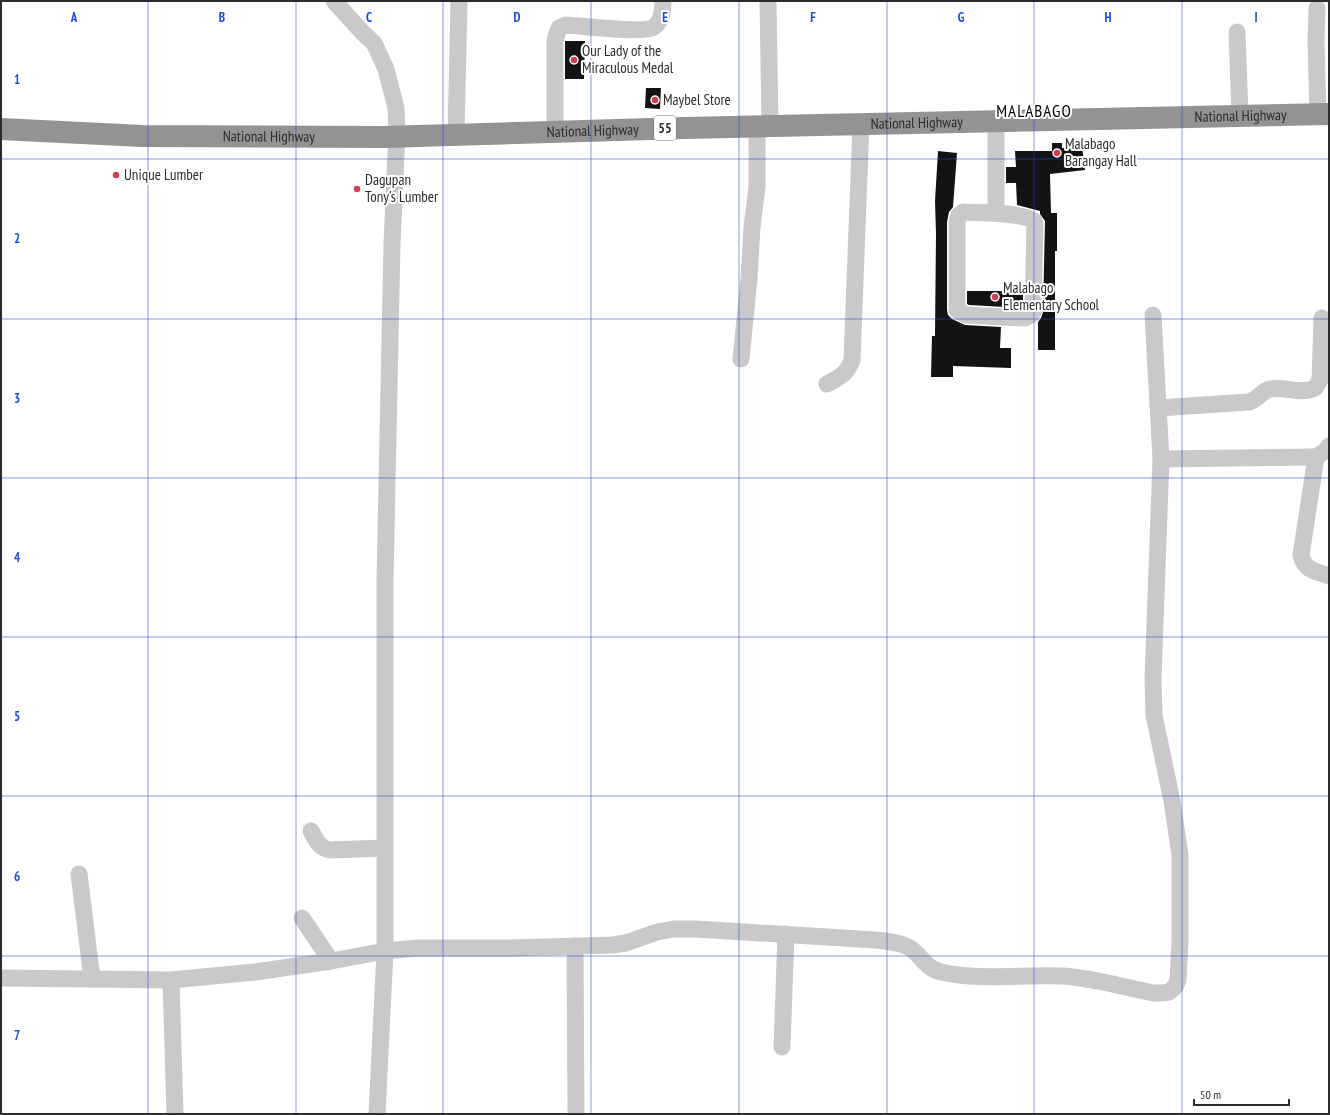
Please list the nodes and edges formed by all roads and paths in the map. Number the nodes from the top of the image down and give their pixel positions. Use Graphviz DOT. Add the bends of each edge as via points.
graph roads {
  1 [pos="334,1"];
  2 [pos="459,1"];
  3 [pos="663,1"];
  4 [pos="768,1"];
  5 [pos="1316,8"];
  6 [pos="1237,32"];
  7 [pos="1324,114"];
  8 [pos="1240,116"];
  9 [pos="996,122"];
  10 [pos="861,124"];
  11 [pos="764,126"];
  12 [pos="1,129"];
  13 [pos="555,132"];
  14 [pos="456,134"];
  15 [pos="397,136"];
  16 [pos="996,213"];
  17 [pos="1153,315"];
  18 [pos="1322,318"];
  19 [pos="741,359"];
  20 [pos="827,384"];
  21 [pos="1158,408"];
  22 [pos="1322,451"];
  23 [pos="1161,459"];
  24 [pos="1329,576"];
  25 [pos="311,831"];
  26 [pos="384,848"];
  27 [pos="79,874"];
  28 [pos="302,918"];
  29 [pos="786,934"];
  30 [pos="575,946"];
  31 [pos="385,951"];
  32 [pos="331,961"];
  33 [pos="1,978"];
  34 [pos="92,979"];
  35 [pos="171,980"];
  36 [pos="782,1047"];
  37 [pos="175,1114"];
  38 [pos="377,1114"];
  39 [pos="576,1114"];
  1 -- 15 [label="street" via="374,43 386,69 396,108"];
  2 -- 14 [label="street"];
  3 -- 13 [label="street" via="660,19 651,28 622,29 566,25 559,28 555,40"];
  4 -- 11 [label="street"];
  5 -- 7 [label="street" via="1316,43"];
  6 -- 8 [label="street"];
  7 -- 8 [label="highway, National Highway / 55"];
  8 -- 9 [label="highway, National Highway / 55"];
  9 -- 10 [label="highway, National Highway / 55"];
  9 -- 16 [label="street"];
  10 -- 11 [label="highway, National Highway / 55"];
  10 -- 20 [label="street" via="852,360 849,369"];
  11 -- 13 [label="highway, National Highway / 55"];
  11 -- 19 [label="street" via="752,227"];
  12 -- 15 [label="highway, National Highway / 55" via="142,136"];
  13 -- 14 [label="highway, National Highway / 55"];
  14 -- 15 [label="highway, National Highway / 55"];
  15 -- 26 [label="street" via="392,244 385,572"];
  16 -- 16 [label="street" via="963,212 958,218 957,310 966,315 1025,318 1033,312 1035,224 1031,219"];
  17 -- 21 [label="street"];
  18 -- 21 [label="street" via="1320,380 1315,388 1304,391 1271,389 1248,402"];
  21 -- 23 [label="street"];
  22 -- 23 [label="street"];
  22 -- 24 [label="street" via="1302,555 1306,567"];
  23 -- 29 [label="street" via="1153,679 1154,715 1180,855 1180,942 1178,980 1175,987 1162,994 1064,976 987,977 942,972 926,965 911,949 894,942"];
  25 -- 26 [label="street" via="325,849"];
  26 -- 31 [label="street"];
  27 -- 34 [label="street"];
  28 -- 32 [label="street"];
  29 -- 30 [label="street" via="674,929 626,943"];
  29 -- 36 [label="street"];
  30 -- 31 [label="street" via="416,948"];
  30 -- 39 [label="street"];
  31 -- 32 [label="street"];
  31 -- 38 [label="street"];
  32 -- 35 [label="street"];
  33 -- 34 [label="street"];
  34 -- 35 [label="street"];
  35 -- 37 [label="street"];
}
